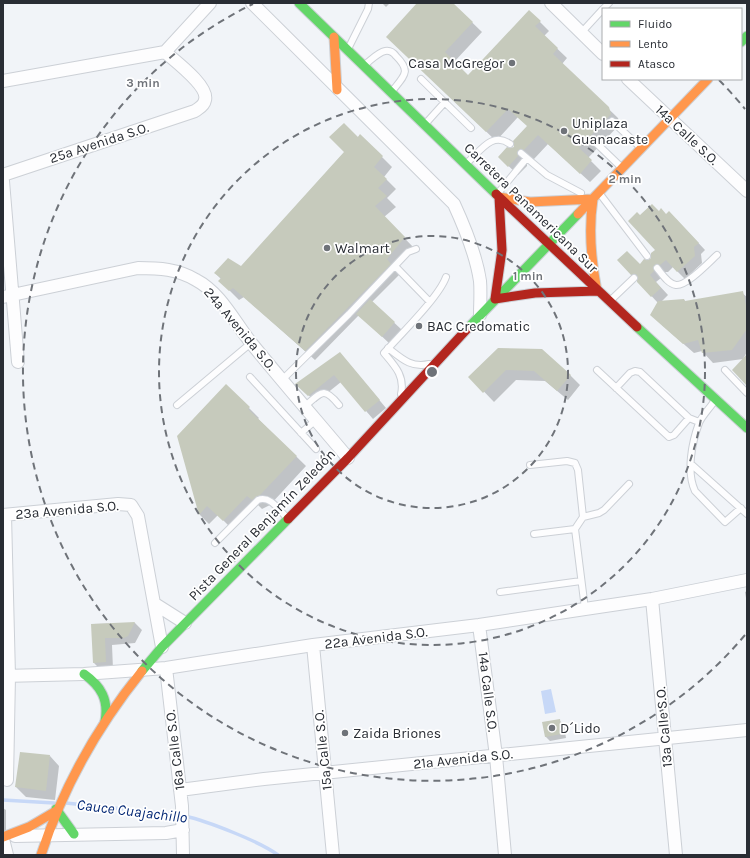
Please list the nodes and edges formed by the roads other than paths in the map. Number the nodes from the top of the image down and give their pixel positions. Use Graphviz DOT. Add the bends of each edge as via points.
graph roads {
  1 [pos="210,3"];
  2 [pos="252,3"];
  3 [pos="300,3"];
  4 [pos="369,3"];
  5 [pos="551,3"];
  6 [pos="602,10"];
  7 [pos="581,33"];
  8 [pos="334,37"];
  9 [pos="347,50"];
  10 [pos="164,52"];
  11 [pos="602,53"];
  12 [pos="364,66"];
  13 [pos="422,79"];
  14 [pos="629,80"];
  15 [pos="707,80"];
  16 [pos="3,81"];
  17 [pos="337,90"];
  18 [pos="391,93"];
  19 [pos="445,102"];
  20 [pos="669,119"];
  21 [pos="612,120"];
  22 [pos="424,125"];
  23 [pos="471,128"];
  24 [pos="593,140"];
  25 [pos="510,144"];
  26 [pos="641,148"];
  27 [pos="521,153"];
  28 [pos="526,159"];
  29 [pos="465,164"];
  30 [pos="622,168"];
  31 [pos="3,175"];
  32 [pos="3,181"];
  33 [pos="3,184"];
  34 [pos="747,191"];
  35 [pos="498,196"];
  36 [pos="596,196"];
  37 [pos="549,246"];
  38 [pos="416,249"];
  39 [pos="717,255"];
  40 [pos="647,256"];
  41 [pos="395,266"];
  42 [pos="657,268"];
  43 [pos="446,277"];
  44 [pos="634,278"];
  45 [pos="597,291"];
  46 [pos="8,295"];
  47 [pos="496,299"];
  48 [pos="430,301"];
  49 [pos="609,302"];
  50 [pos="480,315"];
  51 [pos="251,343"];
  52 [pos="388,348"];
  53 [pos="18,362"];
  54 [pos="437,362"];
  55 [pos="597,370"];
  56 [pos="725,370"];
  57 [pos="250,377"];
  58 [pos="282,380"];
  59 [pos="616,388"];
  60 [pos="747,392"];
  61 [pos="717,398"];
  62 [pos="398,404"];
  63 [pos="177,405"];
  64 [pos="339,405"];
  65 [pos="304,407"];
  66 [pos="689,418"];
  67 [pos="316,420"];
  68 [pos="699,422"];
  69 [pos="747,428"];
  70 [pos="301,433"];
  71 [pos="316,449"];
  72 [pos="348,458"];
  73 [pos="691,464"];
  74 [pos="530,465"];
  75 [pos="629,484"];
  76 [pos="741,508"];
  77 [pos="747,514"];
  78 [pos="4,515"];
  79 [pos="582,517"];
  80 [pos="287,518"];
  81 [pos="575,529"];
  82 [pos="534,534"];
  83 [pos="215,543"];
  84 [pos="747,580"];
  85 [pos="581,581"];
  86 [pos="500,592"];
  87 [pos="652,599"];
  88 [pos="155,604"];
  89 [pos="585,609"];
  90 [pos="185,623"];
  91 [pos="479,625"];
  92 [pos="313,645"];
  93 [pos="162,647"];
  94 [pos="166,668"];
  95 [pos="141,671"];
  96 [pos="84,674"];
  97 [pos="6,676"];
  98 [pos="105,722"];
  99 [pos="747,730"];
  100 [pos="665,738"];
  101 [pos="496,756"];
  102 [pos="325,772"];
  103 [pos="7,780"];
  104 [pos="180,790"];
  105 [pos="56,809"];
  106 [pos="183,825"];
  107 [pos="74,834"];
  108 [pos="48,835"];
  109 [pos="3,838"];
  110 [pos="7,855"];
  111 [pos="41,855"];
  112 [pos="183,855"];
  113 [pos="333,855"];
  114 [pos="505,855"];
  115 [pos="676,855"];
  1 -- 10 [label="street"];
  2 -- 17 [label="street"];
  3 -- 8 [label="main road, Carretera Panamericana Sur"];
  4 -- 9 [label="lane"];
  5 -- 7 [label="street"];
  6 -- 7 [label="lane"];
  7 -- 11 [label="street"];
  8 -- 9 [label="main road, Carretera Panamericana Sur"];
  8 -- 17 [label="main road"];
  9 -- 12 [label="main road, Carretera Panamericana Sur"];
  10 -- 16 [label="street"];
  10 -- 31 [label="street, 25a Avenida S.O." via="201,84 206,100 202,106 195,111"];
  12 -- 18 [label="main road, Carretera Panamericana Sur"];
  12 -- 18 [label="lane" via="386,50 392,51 406,69 405,75"];
  13 -- 19 [label="lane"];
  14 -- 20 [label="street, 14a Calle S.O."];
  15 -- 20 [label="main road, Pista General Benjamín Zeledón"];
  17 -- 50 [label="street" via="454,204 476,262 480,282"];
  18 -- 22 [label="main road, Carretera Panamericana Sur"];
  19 -- 22 [label="lane"];
  19 -- 23 [label="lane"];
  20 -- 26 [label="main road, Pista General Benjamín Zeledón"];
  20 -- 34 [label="street, 14a Calle S.O."];
  21 -- 26 [label="lane"];
  22 -- 29 [label="main road, Carretera Panamericana Sur"];
  24 -- 30 [label="lane"];
  25 -- 29 [label="lane" via="504,139 492,140"];
  26 -- 30 [label="main road, Pista General Benjamín Zeledón"];
  27 -- 28 [label="lane"];
  28 -- 35 [label="lane"];
  28 -- 36 [label="lane" via="548,175"];
  29 -- 35 [label="main road, Carretera Panamericana Sur"];
  30 -- 36 [label="main road, Pista General Benjamín Zeledón"];
  32 -- 33 [label="street"];
  33 -- 46 [label="street"];
  35 -- 36 [label="main road" via="535,202"];
  35 -- 37 [label="main road, Carretera Panamericana Sur"];
  35 -- 47 [label="main road" via="502,250"];
  36 -- 37 [label="main road, Pista General Benjamín Zeledón"];
  36 -- 40 [label="lane"];
  36 -- 45 [label="main road" via="589,219 588,240"];
  37 -- 45 [label="main road, Carretera Panamericana Sur"];
  37 -- 47 [label="main road, Pista General Benjamín Zeledón"];
  38 -- 41 [label="lane" via="408,252"];
  39 -- 42 [label="lane" via="685,282 676,285 669,282"];
  41 -- 48 [label="lane"];
  41 -- 58 [label="lane"];
  43 -- 48 [label="lane" via="444,284"];
  44 -- 49 [label="lane"];
  45 -- 47 [label="main road" via="542,292"];
  45 -- 49 [label="main road, Carretera Panamericana Sur"];
  46 -- 51 [label="street, 24a Avenida S.O." via="138,268 160,268 180,272 198,280 214,293"];
  46 -- 53 [label="street"];
  47 -- 50 [label="main road, Pista General Benjamín Zeledón"];
  48 -- 52 [label="lane"];
  49 -- 61 [label="main road, Carretera Panamericana Sur"];
  50 -- 54 [label="main road, Pista General Benjamín Zeledón"];
  51 -- 58 [label="street, 24a Avenida S.O."];
  51 -- 63 [label="lane"];
  52 -- 54 [label="lane" via="414,365"];
  52 -- 62 [label="lane" via="384,353 401,375"];
  54 -- 62 [label="main road, Pista General Benjamín Zeledón"];
  55 -- 59 [label="lane"];
  56 -- 60 [label="lane"];
  57 -- 70 [label="lane"];
  58 -- 65 [label="street, 24a Avenida S.O."];
  59 -- 66 [label="lane" via="630,373 640,372"];
  59 -- 66 [label="lane" via="669,437"];
  61 -- 68 [label="lane"];
  61 -- 69 [label="main road, Carretera Panamericana Sur"];
  62 -- 72 [label="main road, Pista General Benjamín Zeledón"];
  64 -- 65 [label="lane" via="325,392"];
  65 -- 67 [label="street, 24a Avenida S.O."];
  66 -- 68 [label="lane"];
  67 -- 70 [label="lane"];
  67 -- 72 [label="street, 24a Avenida S.O."];
  68 -- 73 [label="lane"];
  70 -- 71 [label="lane"];
  72 -- 80 [label="main road, Pista General Benjamín Zeledón"];
  73 -- 76 [label="lane"];
  73 -- 76 [label="lane" via="691,478 695,491 725,522"];
  74 -- 79 [label="lane" via="567,461 575,463 578,470"];
  75 -- 79 [label="lane" via="604,510"];
  76 -- 77 [label="lane"];
  78 -- 88 [label="street, 23a Avenida S.O." via="118,504 131,506 138,516"];
  78 -- 97 [label="street"];
  79 -- 81 [label="lane"];
  80 -- 83 [label="lane" via="269,499 258,500"];
  80 -- 90 [label="main road, Pista General Benjamín Zeledón"];
  81 -- 82 [label="lane"];
  81 -- 85 [label="lane"];
  84 -- 87 [label="street, 22a Avenida S.O."];
  85 -- 86 [label="lane"];
  85 -- 89 [label="lane"];
  87 -- 89 [label="street, 22a Avenida S.O."];
  87 -- 100 [label="street, 13a Calle S.O."];
  88 -- 90 [label="street"];
  88 -- 93 [label="street"];
  89 -- 91 [label="street, 22a Avenida S.O."];
  90 -- 93 [label="main road, Pista General Benjamín Zeledón"];
  91 -- 92 [label="street, 22a Avenida S.O."];
  91 -- 101 [label="street, 14a Calle S.O."];
  92 -- 94 [label="street, 22a Avenida S.O."];
  92 -- 102 [label="street, 15a Calle S.O."];
  93 -- 95 [label="main road, Pista General Benjamín Zeledón"];
  94 -- 95 [label="street, 22a Avenida S.O."];
  94 -- 104 [label="street, 16a Calle S.O."];
  95 -- 96 [label="street, 22a Avenida S.O."];
  95 -- 98 [label="main road, Pista General Benjamín Zeledón"];
  96 -- 97 [label="street, 22a Avenida S.O."];
  96 -- 98 [label="main road" via="96,683 104,694 107,707"];
  97 -- 103 [label="street"];
  98 -- 105 [label="main road, Pista General Benjamín Zeledón"];
  99 -- 100 [label="street, 21a Avenida S.O."];
  100 -- 101 [label="street, 21a Avenida S.O."];
  100 -- 115 [label="street, 13a Calle S.O."];
  101 -- 102 [label="street, 21a Avenida S.O."];
  101 -- 114 [label="street, 14a Calle S.O."];
  102 -- 104 [label="street, 21a Avenida S.O."];
  102 -- 113 [label="street, 15a Calle S.O."];
  104 -- 106 [label="street, 16a Calle S.O."];
  105 -- 107 [label="main road"];
  105 -- 108 [label="main road, Pista General Benjamín Zeledón"];
  105 -- 109 [label="main road" via="29,827"];
  106 -- 107 [label="street" via="166,833"];
  106 -- 112 [label="street, 16a Calle S.O."];
  107 -- 108 [label="street"];
  108 -- 109 [label="street"];
  108 -- 111 [label="main road, Pista General Benjamín Zeledón"];
  109 -- 110 [label="street"];
}
